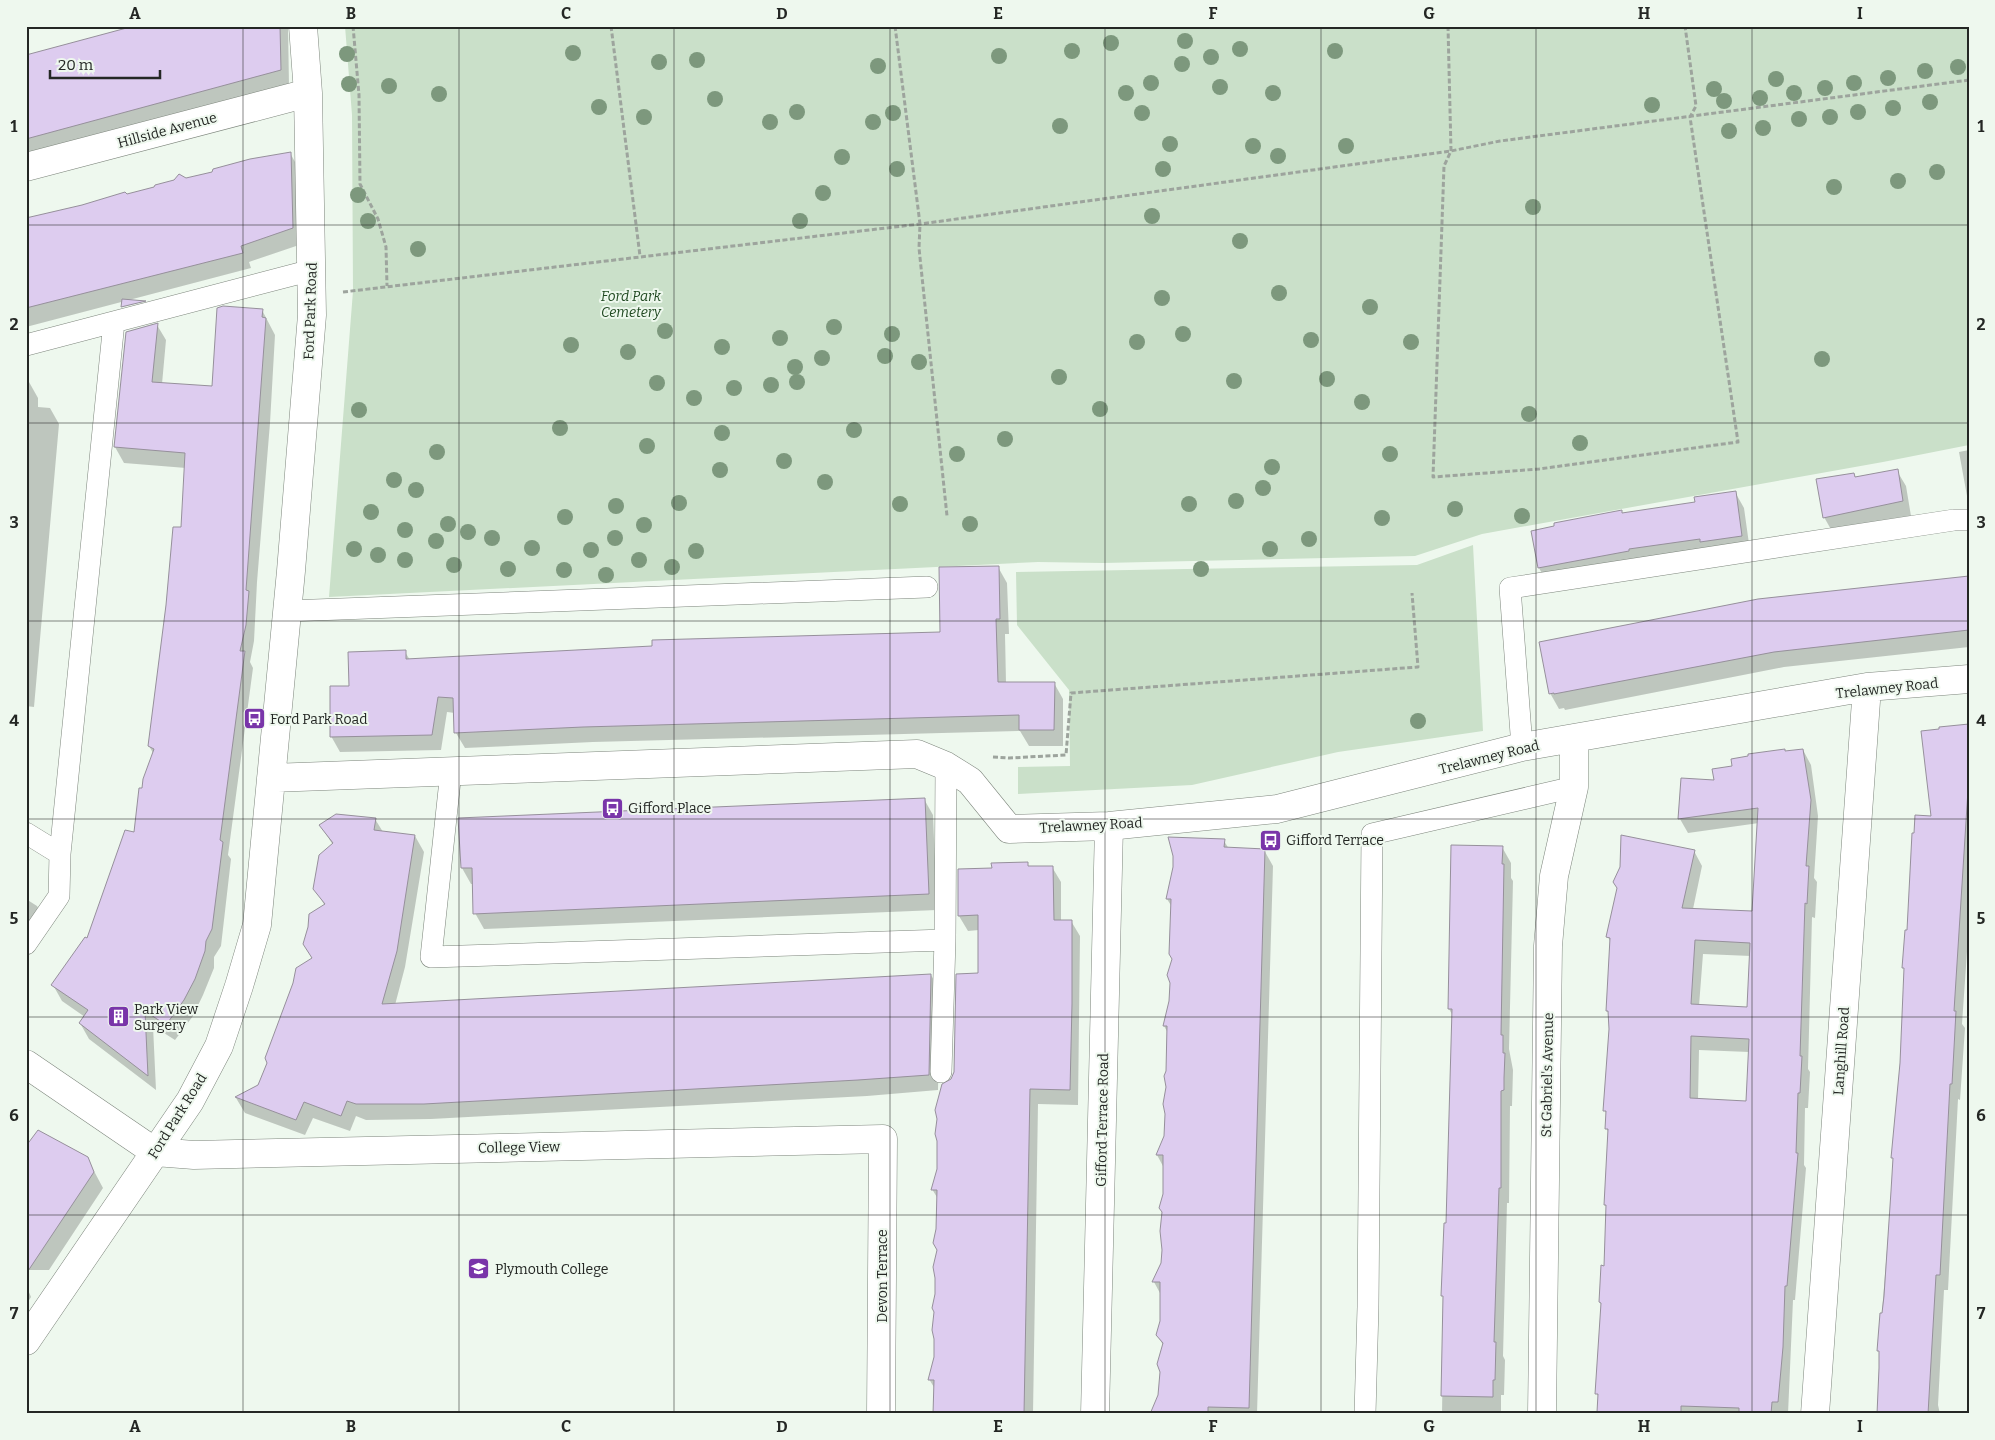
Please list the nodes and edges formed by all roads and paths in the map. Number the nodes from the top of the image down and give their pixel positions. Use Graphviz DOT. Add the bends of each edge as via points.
graph roads {
  1 [pos="303,26"];
  2 [pos="353,26"];
  3 [pos="611,26"];
  4 [pos="895,26"];
  5 [pos="1448,26"];
  6 [pos="1685,26"];
  7 [pos="1969,80"];
  8 [pos="308,94"];
  9 [pos="1690,117"];
  10 [pos="1451,151"];
  11 [pos="26,167"];
  12 [pos="920,224"];
  13 [pos="640,256"];
  14 [pos="312,283"];
  15 [pos="387,286"];
  16 [pos="114,322"];
  17 [pos="26,345"];
  18 [pos="947,516"];
  19 [pos="1969,520"];
  20 [pos="927,587"];
  21 [pos="1412,593"];
  22 [pos="287,611"];
  23 [pos="1969,679"];
  24 [pos="1867,687"];
  25 [pos="1574,738"];
  26 [pos="1522,747"];
  27 [pos="946,766"];
  28 [pos="451,771"];
  29 [pos="271,778"];
  30 [pos="970,781"];
  31 [pos="1574,787"];
  32 [pos="1109,826"];
  33 [pos="26,833"];
  34 [pos="60,854"];
  35 [pos="945,940"];
  36 [pos="26,944"];
  37 [pos="26,1064"];
  38 [pos="941,1072"];
  39 [pos="883,1139"];
  40 [pos="155,1152"];
  41 [pos="26,1341"];
  42 [pos="881,1414"];
  43 [pos="1095,1414"];
  44 [pos="1365,1414"];
  45 [pos="1542,1414"];
  46 [pos="1815,1414"];
  1 -- 8 [label="street, Ford Park Road"];
  2 -- 15 [label="path" via="359,96 360,184 378,219 386,247"];
  3 -- 13 [label="path"];
  4 -- 12 [label="path"];
  5 -- 10 [label="path"];
  6 -- 9 [label="path" via="1696,106"];
  7 -- 9 [label="path"];
  8 -- 11 [label="street, Hillside Avenue"];
  8 -- 14 [label="street, Ford Park Road"];
  9 -- 10 [label="path" via="1500,141"];
  9 -- 10 [label="path" via="1738,442 1539,469 1434,477 1444,166"];
  10 -- 12 [label="path"];
  12 -- 13 [label="path"];
  12 -- 18 [label="path"];
  13 -- 15 [label="path"];
  14 -- 15 [label="path"];
  14 -- 16 [label="lane"];
  14 -- 22 [label="street, Ford Park Road" via="312,325"];
  16 -- 17 [label="lane"];
  16 -- 34 [label="lane"];
  19 -- 26 [label="lane" via="1510,588"];
  20 -- 22 [label="lane"];
  21 -- 30 [label="path" via="1418,667 1071,693 1066,755 994,756"];
  22 -- 29 [label="street, Ford Park Road"];
  23 -- 24 [label="street, Trelawney Road"];
  24 -- 25 [label="street, Trelawney Road"];
  24 -- 46 [label="street, Langhill Road"];
  25 -- 26 [label="street, Trelawney Road"];
  25 -- 31 [label="street, St Gabriel's Avenue"];
  26 -- 32 [label="street, Trelawney Road" via="1277,809"];
  27 -- 28 [label="street" via="917,754"];
  27 -- 30 [label="street"];
  27 -- 35 [label="lane"];
  28 -- 29 [label="street"];
  28 -- 35 [label="lane" via="431,957"];
  29 -- 40 [label="street, Ford Park Road" via="256,925 239,986 219,1046 190,1101"];
  30 -- 32 [label="street, Trelawney Road" via="1009,829"];
  31 -- 44 [label="lane" via="1372,834"];
  31 -- 45 [label="street, St Gabriel's Avenue" via="1554,876 1548,946"];
  32 -- 43 [label="street, Gifford Terrace Road"];
  33 -- 34 [label="lane"];
  34 -- 36 [label="lane" via="59,896"];
  35 -- 38 [label="lane"];
  37 -- 40 [label="street"];
  39 -- 40 [label="street, College View" via="203,1155"];
  39 -- 42 [label="street, Devon Terrace"];
  40 -- 41 [label="street, Ford Park Road"];
}
